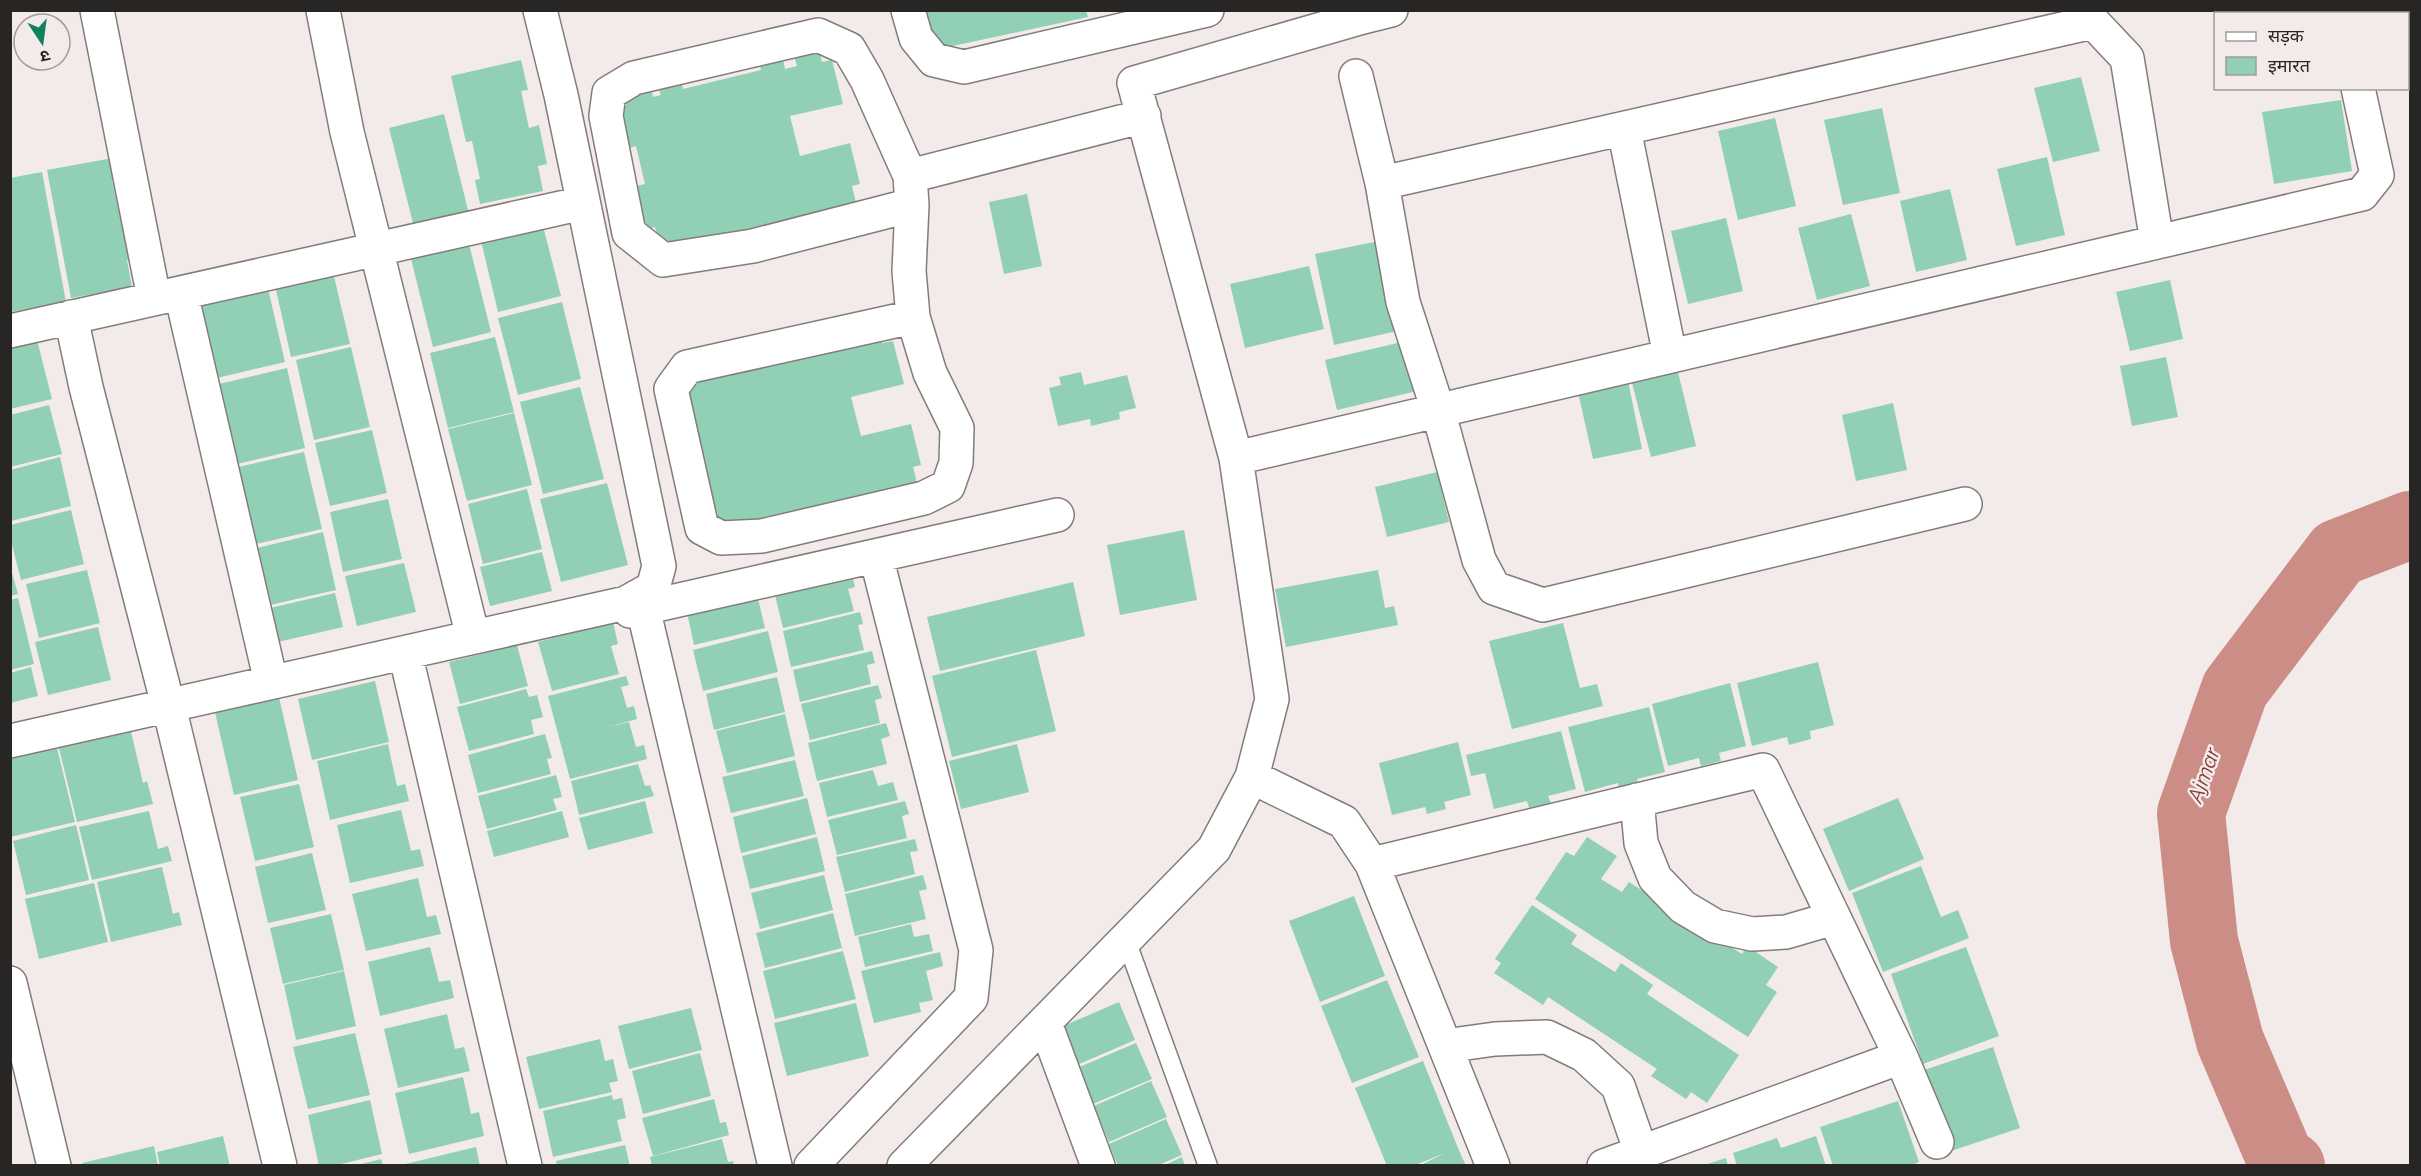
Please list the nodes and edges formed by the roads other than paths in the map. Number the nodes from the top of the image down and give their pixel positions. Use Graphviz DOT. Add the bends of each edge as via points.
graph roads {
  1 [pos="97,10"];
  2 [pos="323,10"];
  3 [pos="540,10"];
  4 [pos="908,10"];
  5 [pos="1207,10"];
  6 [pos="1372,13"];
  7 [pos="1123,20"];
  8 [pos="1356,76"];
  9 [pos="2358,90"];
  10 [pos="1144,116"];
  11 [pos="1624,129"];
  12 [pos="1382,183"];
  13 [pos="911,190"];
  14 [pos="583,202"];
  15 [pos="2157,242"];
  16 [pos="376,249"];
  17 [pos="168,296"];
  18 [pos="71,317"];
  19 [pos="913,317"];
  20 [pos="10,331"];
  21 [pos="1670,356"];
  22 [pos="1438,410"];
  23 [pos="1236,458"];
  24 [pos="1965,504"];
  25 [pos="1057,516"];
  26 [pos="876,556"];
  27 [pos="643,608"];
  28 [pos="473,637"];
  29 [pos="407,661"];
  30 [pos="271,682"];
  31 [pos="170,710"];
  32 [pos="10,741"];
  33 [pos="10,751"];
  34 [pos="1252,777"];
  35 [pos="1637,800"];
  36 [pos="1372,864"];
  37 [pos="1834,918"];
  38 [pos="1126,940"];
  39 [pos="10,982"];
  40 [pos="1045,1023"];
  41 [pos="1445,1046"];
  42 [pos="1901,1057"];
  43 [pos="1938,1142"];
  44 [pos="1641,1152"];
  45 [pos="54,1166"];
  46 [pos="280,1166"];
  47 [pos="525,1166"];
  48 [pos="775,1166"];
  49 [pos="812,1166"];
  50 [pos="904,1166"];
  51 [pos="1098,1166"];
  52 [pos="1208,1166"];
  53 [pos="1493,1166"];
  54 [pos="1604,1166"];
  1 -- 17 [label="street"];
  2 -- 16 [label="street"];
  3 -- 14 [label="street"];
  4 -- 7 [label="street" via="916,38 934,60 964,67"];
  5 -- 7 [label="street"];
  6 -- 10 [label="street" via="1134,83"];
  8 -- 12 [label="street"];
  9 -- 15 [label="street" via="2377,175 2362,194"];
  10 -- 13 [label="street"];
  10 -- 23 [label="street"];
  11 -- 12 [label="street"];
  11 -- 15 [label="street" via="2093,22 2127,58"];
  11 -- 21 [label="street"];
  12 -- 22 [label="street" via="1403,302"];
  13 -- 13 [label="street" via="867,80 849,48 818,35 634,78 609,93 606,116 629,233 663,260 753,246"];
  13 -- 19 [label="street" via="909,271"];
  14 -- 16 [label="street"];
  14 -- 28 [label="street" via="659,566 653,588 626,603"];
  15 -- 21 [label="street"];
  16 -- 17 [label="street"];
  16 -- 28 [label="street"];
  17 -- 18 [label="street"];
  17 -- 30 [label="street"];
  18 -- 20 [label="street"];
  18 -- 31 [label="street"];
  19 -- 19 [label="street" via="930,373 957,428 957,463 948,486 924,498 762,536 721,538 702,528 671,389 687,367"];
  21 -- 22 [label="street"];
  22 -- 23 [label="street"];
  22 -- 24 [label="street" via="1479,560 1494,588 1543,605"];
  23 -- 34 [label="street" via="1272,699"];
  25 -- 26 [label="street"];
  26 -- 27 [label="street"];
  26 -- 49 [label="street" via="976,950 971,998"];
  27 -- 29 [label="street"];
  27 -- 48 [label="street"];
  28 -- 30 [label="street"];
  29 -- 31 [label="street"];
  29 -- 47 [label="street"];
  30 -- 31 [label="street"];
  31 -- 32 [label="street"];
  31 -- 33 [label="street"];
  31 -- 46 [label="street"];
  34 -- 36 [label="street" via="1344,822"];
  34 -- 38 [label="street" via="1214,849"];
  35 -- 36 [label="street"];
  35 -- 37 [label="street" via="1641,843 1655,878 1691,912 1715,926 1752,934 1786,932"];
  35 -- 37 [label="street" via="1763,770"];
  36 -- 41 [label="street"];
  37 -- 42 [label="street"];
  38 -- 40 [label="street"];
  38 -- 52 [label="lane"];
  39 -- 45 [label="street"];
  40 -- 50 [label="street"];
  40 -- 51 [label="street"];
  41 -- 44 [label="street" via="1547,1037 1584,1055 1618,1086"];
  41 -- 53 [label="street"];
  42 -- 43 [label="street"];
  42 -- 44 [label="street"];
  44 -- 54 [label="street"];
}
